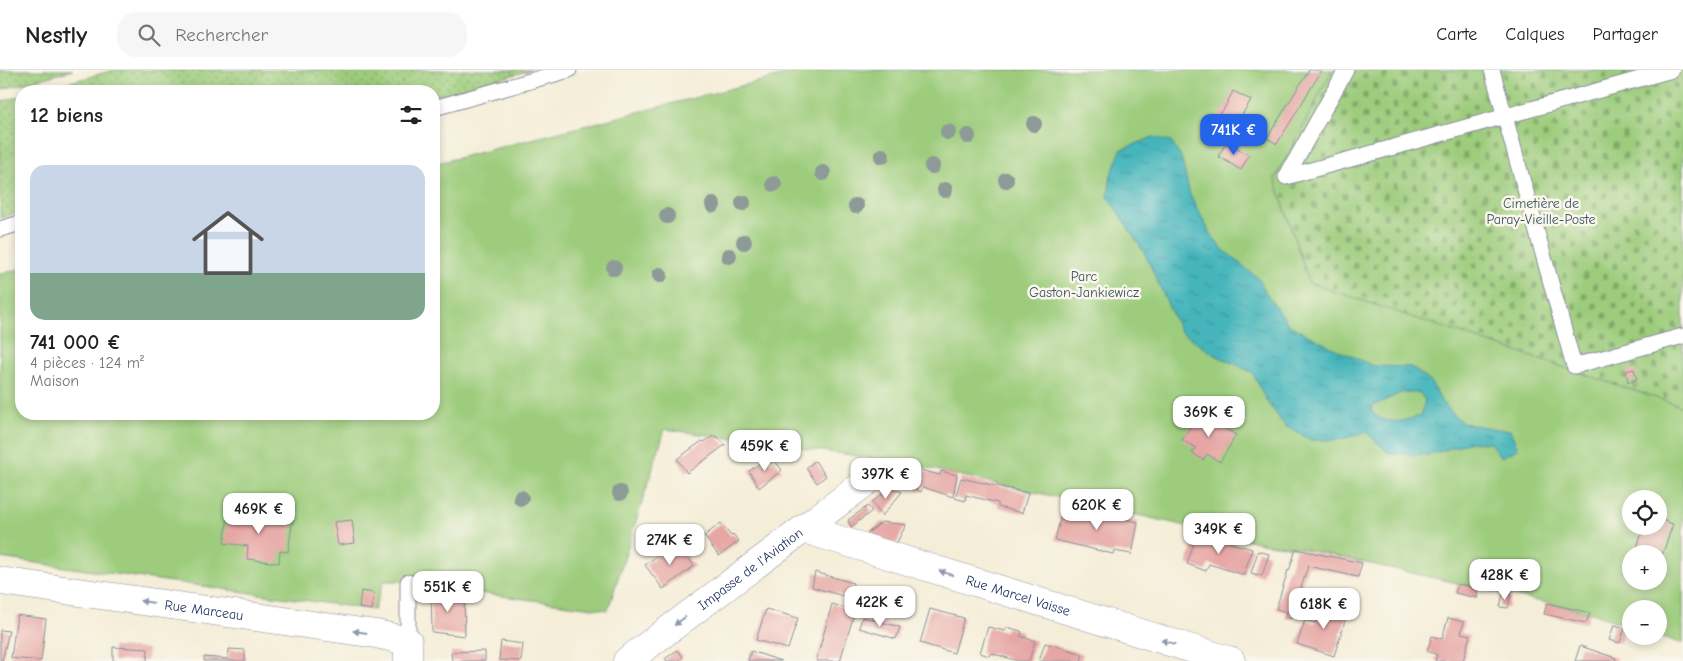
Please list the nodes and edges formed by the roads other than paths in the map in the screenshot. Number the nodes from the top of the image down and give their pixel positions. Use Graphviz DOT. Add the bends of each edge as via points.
graph roads {
  1 [pos="569,70"];
  2 [pos="1346,70"];
  3 [pos="1492,70"];
  4 [pos="1672,70"];
  5 [pos="440,106"];
  6 [pos="1505,117"];
  7 [pos="15,225"];
  8 [pos="0,229"];
  9 [pos="1683,336"];
  10 [pos="874,476"];
  11 [pos="804,529"];
  12 [pos="0,581"];
  13 [pos="408,582"];
  14 [pos="408,651"];
  15 [pos="627,661"];
  16 [pos="1231,661"];
  1 -- 5 [label="lane"];
  2 -- 6 [label="lane" via="1286,177"];
  3 -- 6 [label="lane"];
  4 -- 6 [label="lane"];
  6 -- 9 [label="lane" via="1574,366"];
  7 -- 8 [label="lane"];
  10 -- 11 [label="street, Impasse de l'Aviation"];
  11 -- 15 [label="street, Impasse de l'Aviation, one-way"];
  16 -- 11 [label="street, Rue Marcel Vaisse, one-way"];
  14 -- 12 [label="street, Rue Marceau, one-way" via="376,634"];
  13 -- 14 [label="lane"];
}
